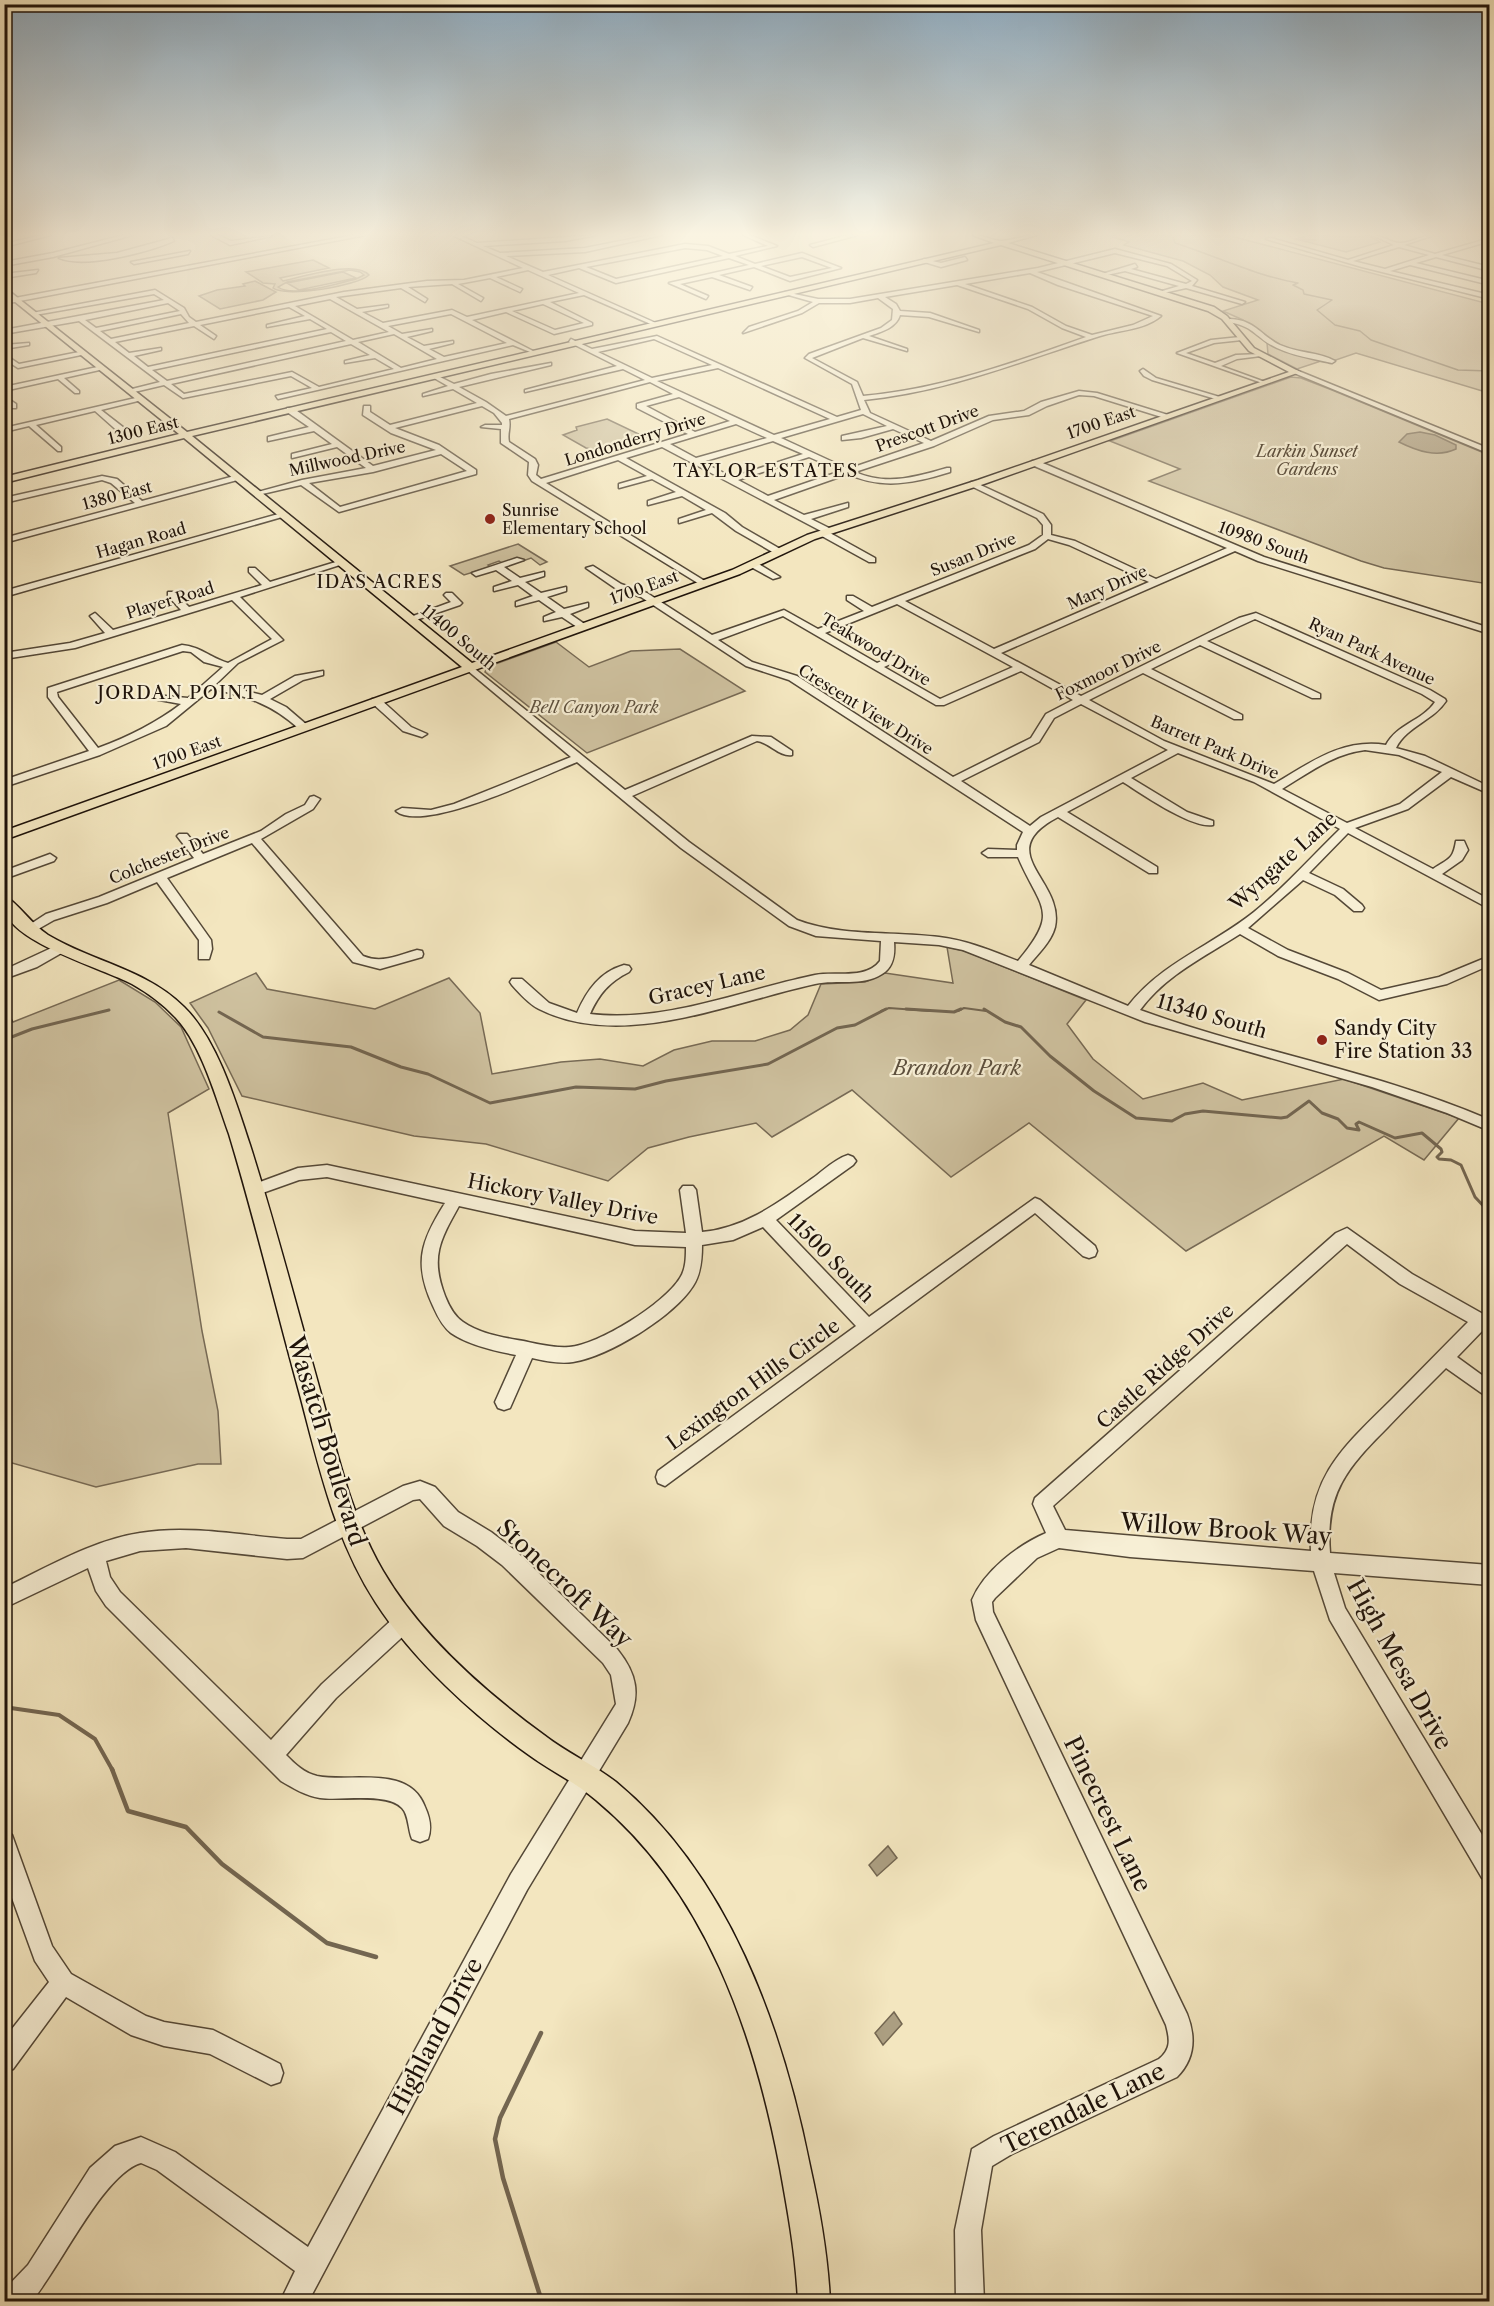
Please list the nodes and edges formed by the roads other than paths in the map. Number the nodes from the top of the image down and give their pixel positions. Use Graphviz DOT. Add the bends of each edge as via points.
graph roads {
  1 [pos="71,343"];
  2 [pos="112,343"];
  3 [pos="272,343"];
  4 [pos="349,343"];
  5 [pos="353,343"];
  6 [pos="414,343"];
  7 [pos="448,343"];
  8 [pos="514,343"];
  9 [pos="570,343"];
  10 [pos="574,343"];
  11 [pos="628,343"];
  12 [pos="665,343"];
  13 [pos="844,343"];
  14 [pos="883,343"];
  15 [pos="1077,343"];
  16 [pos="1209,343"];
  17 [pos="1244,343"];
  18 [pos="1272,343"];
  19 [pos="27,344"];
  20 [pos="4,347"];
  21 [pos="423,348"];
  22 [pos="159,349"];
  23 [pos="680,349"];
  24 [pos="905,350"];
  25 [pos="591,351"];
  26 [pos="531,352"];
  27 [pos="84,353"];
  28 [pos="666,353"];
  29 [pos="128,355"];
  30 [pos="1259,355"];
  31 [pos="4,356"];
  32 [pos="376,356"];
  33 [pos="444,360"];
  34 [pos="1332,361"];
  35 [pos="347,362"];
  36 [pos="549,364"];
  37 [pos="719,366"];
  38 [pos="1215,366"];
  39 [pos="622,367"];
  40 [pos="102,368"];
  41 [pos="147,369"];
  42 [pos="400,370"];
  43 [pos="1143,371"];
  44 [pos="1296,372"];
  45 [pos="497,375"];
  46 [pos="436,376"];
  47 [pos="59,377"];
  48 [pos="650,380"];
  49 [pos="508,381"];
  50 [pos="165,383"];
  51 [pos="755,383"];
  52 [pos="1263,383"];
  53 [pos="453,385"];
  54 [pos="518,386"];
  55 [pos="745,386"];
  56 [pos="4,389"];
  57 [pos="318,389"];
  58 [pos="130,391"];
  59 [pos="527,391"];
  60 [pos="77,392"];
  61 [pos="425,394"];
  62 [pos="680,394"];
  63 [pos="535,395"];
  64 [pos="278,397"];
  65 [pos="4,398"];
  66 [pos="860,398"];
  67 [pos="1219,398"];
  68 [pos="140,399"];
  69 [pos="543,400"];
  70 [pos="794,400"];
  71 [pos="484,403"];
  72 [pos="780,405"];
  73 [pos="13,406"];
  74 [pos="554,406"];
  75 [pos="367,408"];
  76 [pos="96,409"];
  77 [pos="290,410"];
  78 [pos="865,411"];
  79 [pos="1165,417"];
  80 [pos="506,418"];
  81 [pos="835,419"];
  82 [pos="738,421"];
  83 [pos="31,424"];
  84 [pos="485,427"];
  85 [pos="507,427"];
  86 [pos="893,427"];
  87 [pos="315,428"];
  88 [pos="388,428"];
  89 [pos="4,430"];
  90 [pos="125,433"];
  91 [pos="693,434"];
  92 [pos="185,435"];
  93 [pos="772,438"];
  94 [pos="845,438"];
  95 [pos="272,439"];
  96 [pos="663,444"];
  97 [pos="931,444"];
  98 [pos="337,445"];
  99 [pos="58,449"];
  100 [pos="442,451"];
  101 [pos="1490,452"];
  102 [pos="535,453"];
  103 [pos="808,455"];
  104 [pos="295,456"];
  105 [pos="524,457"];
  106 [pos="620,458"];
  107 [pos="696,461"];
  108 [pos="1035,463"];
  109 [pos="373,470"];
  110 [pos="947,470"];
  111 [pos="848,473"];
  112 [pos="238,477"];
  113 [pos="652,477"];
  114 [pos="4,480"];
  115 [pos="731,480"];
  116 [pos="302,482"];
  117 [pos="540,482"];
  118 [pos="974,484"];
  119 [pos="622,486"];
  120 [pos="682,493"];
  121 [pos="258,494"];
  122 [pos="768,499"];
  123 [pos="4,501"];
  124 [pos="651,503"];
  125 [pos="141,504"];
  126 [pos="844,505"];
  127 [pos="713,510"];
  128 [pos="285,515"];
  129 [pos="804,518"];
  130 [pos="682,521"];
  131 [pos="825,532"];
  132 [pos="1047,536"];
  133 [pos="4,541"];
  134 [pos="1234,548"];
  135 [pos="779,552"];
  136 [pos="520,560"];
  137 [pos="872,560"];
  138 [pos="342,563"];
  139 [pos="754,565"];
  140 [pos="498,567"];
  141 [pos="590,568"];
  142 [pos="252,570"];
  143 [pos="476,573"];
  144 [pos="542,574"];
  145 [pos="776,577"];
  146 [pos="519,582"];
  147 [pos="1156,582"];
  148 [pos="705,583"];
  149 [pos="269,586"];
  150 [pos="497,589"];
  151 [pos="563,589"];
  152 [pos="4,594"];
  153 [pos="171,594"];
  154 [pos="449,595"];
  155 [pos="234,596"];
  156 [pos="541,597"];
  157 [pos="849,598"];
  158 [pos="897,600"];
  159 [pos="653,601"];
  160 [pos="519,604"];
  161 [pos="585,605"];
  162 [pos="187,611"];
  163 [pos="871,611"];
  164 [pos="563,613"];
  165 [pos="95,616"];
  166 [pos="1256,616"];
  167 [pos="410,619"];
  168 [pos="547,619"];
  169 [pos="583,627"];
  170 [pos="1490,631"];
  171 [pos="818,632"];
  172 [pos="111,634"];
  173 [pos="711,639"];
  174 [pos="15,641"];
  175 [pos="1200,641"];
  176 [pos="993,653"];
  177 [pos="8,656"];
  178 [pos="896,658"];
  179 [pos="229,666"];
  180 [pos="876,667"];
  181 [pos="470,668"];
  182 [pos="1020,668"];
  183 [pos="1143,669"];
  184 [pos="319,673"];
  185 [pos="209,686"];
  186 [pos="1316,696"];
  187 [pos="158,697"];
  188 [pos="264,698"];
  189 [pos="1080,700"];
  190 [pos="376,701"];
  191 [pos="191,702"];
  192 [pos="1238,717"];
  193 [pos="303,727"];
  194 [pos="422,734"];
  195 [pos="1390,749"];
  196 [pos="1176,750"];
  197 [pos="96,753"];
  198 [pos="788,753"];
  199 [pos="580,757"];
  200 [pos="1448,773"];
  201 [pos="1123,778"];
  202 [pos="953,781"];
  203 [pos="4,784"];
  204 [pos="1274,789"];
  205 [pos="1490,791"];
  206 [pos="624,795"];
  207 [pos="314,799"];
  208 [pos="402,811"];
  209 [pos="1059,812"];
  210 [pos="1209,823"];
  211 [pos="1347,828"];
  212 [pos="1030,831"];
  213 [pos="4,836"];
  214 [pos="183,836"];
  215 [pos="254,838"];
  216 [pos="1460,844"];
  217 [pos="988,853"];
  218 [pos="1022,854"];
  219 [pos="50,858"];
  220 [pos="201,858"];
  221 [pos="1153,870"];
  222 [pos="1300,874"];
  223 [pos="4,875"];
  224 [pos="1433,875"];
  225 [pos="160,877"];
  226 [pos="4,900"];
  227 [pos="1490,905"];
  228 [pos="1358,909"];
  229 [pos="1238,928"];
  230 [pos="28,929"];
  231 [pos="887,938"];
  232 [pos="60,948"];
  233 [pos="417,954"];
  234 [pos="204,956"];
  235 [pos="1490,960"];
  236 [pos="1020,967"];
  237 [pos="624,969"];
  238 [pos="4,975"];
  239 [pos="517,982"];
  240 [pos="1134,1013"];
  241 [pos="582,1018"];
  242 [pos="1490,1126"];
  243 [pos="848,1161"];
  244 [pos="254,1190"];
  245 [pos="688,1190"];
  246 [pos="454,1199"];
  247 [pos="764,1218"];
  248 [pos="693,1238"];
  249 [pos="1089,1251"];
  250 [pos="1485,1321"];
  251 [pos="868,1327"];
  252 [pos="527,1349"];
  253 [pos="1445,1358"];
  254 [pos="1490,1391"];
  255 [pos="504,1402"];
  256 [pos="665,1477"];
  257 [pos="348,1526"];
  258 [pos="1059,1539"];
  259 [pos="95,1555"];
  260 [pos="1321,1562"];
  261 [pos="1490,1575"];
  262 [pos="4,1598"];
  263 [pos="982,1600"];
  264 [pos="404,1622"];
  265 [pos="272,1755"];
  266 [pos="585,1774"];
  267 [pos="420,1831"];
  268 [pos="4,1843"];
  269 [pos="1490,1870"];
  270 [pos="11,1886"];
  271 [pos="63,1982"];
  272 [pos="1181,2053"];
  273 [pos="4,2060"];
  274 [pos="271,2073"];
  275 [pos="310,2266"];
  276 [pos="12,2301"];
  277 [pos="293,2301"];
  278 [pos="814,2301"];
  279 [pos="970,2301"];
  1 -- 27 [label="main road, 11400 South"];
  2 -- 29 [label="street"];
  3 -- 41 [label="street"];
  4 -- 50 [label="street"];
  5 -- 32 [label="street"];
  6 -- 21 [label="street"];
  7 -- 21 [label="street"];
  8 -- 26 [label="street"];
  8 -- 33 [label="street"];
  9 -- 26 [label="main road, 1300 East"];
  10 -- 25 [label="street"];
  11 -- 25 [label="street"];
  12 -- 23 [label="street"];
  13 -- 66 [label="street" via="808,358 852,380"];
  14 -- 24 [label="street"];
  15 -- 66 [label="street" via="958,381 906,394"];
  16 -- 38 [label="street" via="1180,353"];
  17 -- 30 [label="main road"];
  18 -- 34 [label="street"];
  19 -- 20 [label="street"];
  21 -- 33 [label="street"];
  22 -- 29 [label="street"];
  23 -- 28 [label="street"];
  23 -- 37 [label="street"];
  25 -- 39 [label="street"];
  26 -- 46 [label="main road, 1300 East"];
  26 -- 77 [label="main road, 1300 East"];
  27 -- 31 [label="street" via="18,366"];
  27 -- 40 [label="main road, 11400 South"];
  29 -- 41 [label="street"];
  30 -- 38 [label="street" via="1236,357"];
  30 -- 44 [label="main road"];
  32 -- 35 [label="street"];
  32 -- 42 [label="street"];
  33 -- 42 [label="street"];
  36 -- 45 [label="street"];
  37 -- 48 [label="street"];
  37 -- 51 [label="street"];
  38 -- 52 [label="street"];
  39 -- 48 [label="street"];
  39 -- 59 [label="street"];
  40 -- 47 [label="street"];
  40 -- 58 [label="main road, 11400 South"];
  41 -- 50 [label="street"];
  42 -- 57 [label="street"];
  43 -- 67 [label="street" via="1154,379"];
  44 -- 52 [label="main road, 1700 East"];
  44 -- 101 [label="street"];
  45 -- 49 [label="street"];
  45 -- 53 [label="street"];
  46 -- 53 [label="street"];
  46 -- 77 [label="main road, 1300 East"];
  47 -- 56 [label="street"];
  47 -- 60 [label="street"];
  48 -- 62 [label="street"];
  48 -- 74 [label="street"];
  50 -- 57 [label="street" via="181,396 189,396 292,374"];
  50 -- 58 [label="street"];
  51 -- 55 [label="street"];
  51 -- 70 [label="street"];
  52 -- 67 [label="main road, 1700 East"];
  53 -- 61 [label="street"];
  53 -- 71 [label="street"];
  54 -- 59 [label="street"];
  57 -- 64 [label="street"];
  58 -- 68 [label="main road, 11400 South"];
  59 -- 63 [label="street"];
  62 -- 82 [label="street"];
  62 -- 91 [label="street" via="640,406"];
  65 -- 73 [label="street"];
  66 -- 78 [label="street"];
  67 -- 79 [label="main road, 1700 East"];
  68 -- 76 [label="street"];
  68 -- 92 [label="main road, 11400 South"];
  69 -- 74 [label="street"];
  70 -- 72 [label="street"];
  70 -- 81 [label="street"];
  71 -- 80 [label="street"];
  71 -- 88 [label="street"];
  74 -- 80 [label="street"];
  75 -- 88 [label="street" via="366,413"];
  76 -- 83 [label="street"];
  76 -- 90 [label="street"];
  77 -- 87 [label="street"];
  77 -- 92 [label="main road, 1300 East"];
  78 -- 81 [label="street"];
  78 -- 86 [label="street"];
  79 -- 97 [label="street, Prescott Drive" via="1095,394 1079,393 1026,413 992,418"];
  79 -- 108 [label="main road, 1700 East"];
  80 -- 85 [label="street"];
  81 -- 93 [label="street"];
  82 -- 91 [label="street, Londonderry Drive"];
  82 -- 93 [label="street"];
  83 -- 89 [label="street"];
  83 -- 99 [label="street"];
  84 -- 85 [label="street"];
  85 -- 105 [label="street" via="505,443"];
  86 -- 94 [label="street"];
  86 -- 97 [label="street"];
  87 -- 95 [label="street"];
  87 -- 98 [label="street"];
  88 -- 100 [label="street"];
  91 -- 96 [label="street, Londonderry Drive"];
  92 -- 112 [label="main road, 11400 South"];
  92 -- 114 [label="main road, 1300 East"];
  93 -- 103 [label="street"];
  93 -- 107 [label="street"];
  96 -- 106 [label="street, Londonderry Drive"];
  96 -- 107 [label="street"];
  97 -- 111 [label="street, Prescott Drive"];
  98 -- 104 [label="street"];
  98 -- 109 [label="street"];
  100 -- 109 [label="street, Millwood Drive"];
  100 -- 116 [label="street" via="473,472 339,510"];
  102 -- 105 [label="street"];
  103 -- 111 [label="street"];
  103 -- 115 [label="street"];
  105 -- 117 [label="street" via="533,463 532,475"];
  106 -- 113 [label="street"];
  106 -- 117 [label="street, Londonderry Drive"];
  107 -- 115 [label="street"];
  108 -- 118 [label="main road, 1700 East"];
  108 -- 134 [label="street, 10980 South"];
  109 -- 116 [label="street, Millwood Drive"];
  110 -- 111 [label="street" via="897,483 872,481"];
  111 -- 122 [label="street, Prescott Drive"];
  112 -- 121 [label="main road, 11400 South"];
  112 -- 125 [label="street, 1380 East"];
  113 -- 119 [label="street"];
  113 -- 120 [label="street"];
  115 -- 122 [label="street"];
  116 -- 121 [label="street, Millwood Drive"];
  117 -- 148 [label="street"];
  118 -- 131 [label="main road, 1700 East"];
  118 -- 132 [label="street, Susan Drive" via="1040,516 1047,525"];
  120 -- 124 [label="street"];
  120 -- 127 [label="street"];
  121 -- 128 [label="main road, 11400 South"];
  122 -- 129 [label="street"];
  123 -- 125 [label="street" via="85,480 107,479"];
  125 -- 133 [label="street, 1380 East"];
  126 -- 129 [label="street"];
  127 -- 130 [label="street"];
  127 -- 135 [label="street"];
  128 -- 138 [label="main road, 11400 South"];
  128 -- 152 [label="street, Hagan Road"];
  129 -- 131 [label="street"];
  131 -- 135 [label="main road, 1700 East"];
  131 -- 137 [label="street"];
  132 -- 147 [label="street"];
  132 -- 158 [label="street, Susan Drive" via="1032,547"];
  134 -- 147 [label="street, Mary Drive"];
  134 -- 170 [label="street, 10980 South"];
  135 -- 139 [label="main road, 1700 East"];
  136 -- 140 [label="street"];
  138 -- 149 [label="street, Player Road"];
  138 -- 167 [label="main road, 11400 South"];
  139 -- 145 [label="street"];
  139 -- 148 [label="main road, 1700 East"];
  140 -- 143 [label="street"];
  140 -- 146 [label="street"];
  141 -- 159 [label="street, Crescent View Drive"];
  142 -- 149 [label="street"];
  144 -- 146 [label="street"];
  146 -- 150 [label="street"];
  146 -- 156 [label="street"];
  147 -- 176 [label="street, Mary Drive"];
  148 -- 159 [label="main road, 1700 East"];
  149 -- 155 [label="street, Player Road"];
  151 -- 156 [label="street"];
  153 -- 162 [label="street"];
  154 -- 167 [label="street" via="457,603"];
  155 -- 162 [label="street, Player Road"];
  155 -- 179 [label="street" via="278,640 241,656"];
  156 -- 160 [label="street"];
  156 -- 164 [label="street"];
  157 -- 163 [label="street"];
  158 -- 163 [label="street, Susan Drive"];
  158 -- 176 [label="street, Barrett Park Drive"];
  159 -- 169 [label="main road, 1700 East"];
  159 -- 173 [label="street, Crescent View Drive"];
  161 -- 164 [label="street"];
  162 -- 172 [label="street, Player Road"];
  163 -- 171 [label="street, Susan Drive"];
  164 -- 168 [label="street"];
  164 -- 169 [label="street"];
  165 -- 172 [label="street"];
  166 -- 175 [label="street, Foxmoor Drive"];
  166 -- 195 [label="street, Ryan Park Avenue" via="1441,700 1401,731"];
  167 -- 181 [label="main road, 11400 South"];
  169 -- 181 [label="main road, 1700 East"];
  171 -- 173 [label="street, Teakwood Drive" via="784,613"];
  171 -- 180 [label="street, Teakwood Drive"];
  172 -- 177 [label="street, Player Road" via="60,649"];
  173 -- 202 [label="street, Crescent View Drive" via="749,664 793,678"];
  174 -- 177 [label="street"];
  175 -- 183 [label="street, Foxmoor Drive"];
  175 -- 186 [label="street"];
  176 -- 182 [label="street, Barrett Park Drive"];
  178 -- 180 [label="street"];
  179 -- 185 [label="street"];
  179 -- 197 [label="street" via="207,660 194,649 182,648 52,690"];
  180 -- 182 [label="street, Teakwood Drive" via="940,702"];
  181 -- 190 [label="main road, 1700 East"];
  181 -- 199 [label="street, 11400 South"];
  182 -- 189 [label="street, Barrett Park Drive"];
  183 -- 189 [label="street, Foxmoor Drive"];
  183 -- 192 [label="street"];
  184 -- 188 [label="street" via="299,678"];
  185 -- 188 [label="street"];
  185 -- 191 [label="street"];
  187 -- 191 [label="street"];
  188 -- 193 [label="street"];
  189 -- 196 [label="street, Barrett Park Drive"];
  189 -- 202 [label="street, Foxmoor Drive" via="1050,716 1041,734 1028,744"];
  190 -- 193 [label="main road, 1700 East"];
  190 -- 194 [label="street" via="407,729"];
  191 -- 197 [label="street" via="162,724"];
  193 -- 213 [label="main road, 1700 East"];
  195 -- 200 [label="street"];
  195 -- 204 [label="street" via="1346,749"];
  196 -- 201 [label="street"];
  196 -- 204 [label="street, Barrett Park Drive"];
  197 -- 203 [label="street"];
  198 -- 206 [label="street" via="767,739 756,738"];
  199 -- 206 [label="street, 11400 South"];
  199 -- 208 [label="street" via="458,806 431,813"];
  200 -- 205 [label="street"];
  200 -- 211 [label="street, Wyngate Lane" via="1398,809"];
  201 -- 209 [label="street"];
  201 -- 210 [label="street" via="1184,814"];
  202 -- 212 [label="street, Crescent View Drive"];
  204 -- 211 [label="street, Barrett Park Drive"];
  206 -- 231 [label="street, 11400 South" via="684,845 793,923 816,932"];
  207 -- 215 [label="street, Colchester Drive" via="309,807"];
  209 -- 212 [label="street"];
  209 -- 221 [label="street"];
  211 -- 222 [label="street, Wyngate Lane"];
  211 -- 224 [label="street, Barrett Park Drive"];
  212 -- 218 [label="street"];
  214 -- 220 [label="street"];
  215 -- 220 [label="street, Colchester Drive"];
  215 -- 233 [label="street" via="357,958 368,964 384,965"];
  216 -- 224 [label="street" via="1458,857"];
  217 -- 218 [label="street"];
  218 -- 236 [label="street" via="1024,864 1046,897 1050,917 1046,936"];
  219 -- 223 [label="street"];
  220 -- 225 [label="street, Colchester Drive"];
  222 -- 228 [label="street" via="1339,892"];
  222 -- 229 [label="street, Wyngate Lane" via="1259,914"];
  224 -- 227 [label="street, Barrett Park Drive"];
  225 -- 230 [label="street, Colchester Drive" via="50,917"];
  225 -- 234 [label="street" via="205,940"];
  226 -- 230 [label="main road, Wasatch Boulevard"];
  229 -- 235 [label="street" via="1283,953 1379,995 1442,981"];
  229 -- 240 [label="street, Wyngate Lane" via="1163,978"];
  230 -- 232 [label="main road, Wasatch Boulevard"];
  231 -- 236 [label="street, 11340 South" via="952,943"];
  231 -- 241 [label="street, Gracey Lane" via="884,967 868,975 816,979 644,1020"];
  232 -- 238 [label="street"];
  232 -- 244 [label="main road, Wasatch Boulevard" via="136,978 164,996 186,1019 230,1107"];
  236 -- 240 [label="street, 11340 South"];
  237 -- 241 [label="street" via="602,980"];
  239 -- 241 [label="street, Gracey Lane" via="544,1006"];
  240 -- 242 [label="street, 11340 South" via="1398,1091"];
  243 -- 247 [label="street, Hickory Valley Drive"];
  244 -- 246 [label="street, Hickory Valley Drive" via="298,1174 327,1171"];
  244 -- 257 [label="main road, Wasatch Boulevard"];
  245 -- 248 [label="street"];
  246 -- 248 [label="street, Hickory Valley Drive" via="635,1238"];
  246 -- 252 [label="street" via="429,1251 430,1273 442,1307 456,1327 467,1333"];
  247 -- 248 [label="street, Hickory Valley Drive" via="730,1234"];
  247 -- 251 [label="street, 11500 South"];
  248 -- 252 [label="street" via="692,1267 681,1291 610,1341 584,1353 555,1355"];
  249 -- 251 [label="street, Lexington Hills Circle" via="1035,1204"];
  250 -- 253 [label="street, High Mesa Drive"];
  250 -- 258 [label="street, Castle Ridge Drive" via="1406,1279 1347,1235 1042,1504"];
  251 -- 256 [label="street, Lexington Hills Circle"];
  252 -- 255 [label="street"];
  253 -- 254 [label="street"];
  253 -- 260 [label="street, High Mesa Drive" via="1347,1456 1334,1474 1320,1514"];
  257 -- 259 [label="street, Stonecroft Way" via="295,1549 169,1539"];
  257 -- 264 [label="main road, Wasatch Boulevard" via="373,1577"];
  257 -- 266 [label="street, Stonecroft Way" via="410,1492 428,1492 451,1519 509,1558 610,1656 623,1677 626,1704"];
  258 -- 260 [label="street, Willow Brook Way"];
  258 -- 263 [label="street, Willow Brook Way" via="1037,1545"];
  259 -- 262 [label="street, Stonecroft Way"];
  259 -- 265 [label="street" via="98,1574 113,1599"];
  260 -- 261 [label="street, Willow Brook Way"];
  260 -- 269 [label="street, High Mesa Drive" via="1337,1612"];
  263 -- 272 [label="street, Pinecrest Lane" via="983,1613 998,1648 1178,2023"];
  264 -- 265 [label="street" via="329,1691"];
  264 -- 266 [label="main road, Wasatch Boulevard" via="537,1746"];
  265 -- 267 [label="street" via="289,1773 320,1788 399,1792 411,1801"];
  266 -- 275 [label="street, Highland Drive" via="519,1882"];
  266 -- 278 [label="main road, Wasatch Boulevard" via="622,1804 667,1856 731,1959 784,2108 806,2229"];
  268 -- 270 [label="street" via="10,1855"];
  270 -- 271 [label="street" via="52,1970"];
  271 -- 273 [label="street"];
  271 -- 274 [label="street" via="140,2026 213,2042"];
  272 -- 279 [label="street, Terendale Lane" via="1168,2068 981,2158 968,2230"];
  275 -- 276 [label="street" via="166,2161 141,2150 124,2155 99,2177 37,2274"];
  275 -- 277 [label="street, Highland Drive"];
}
